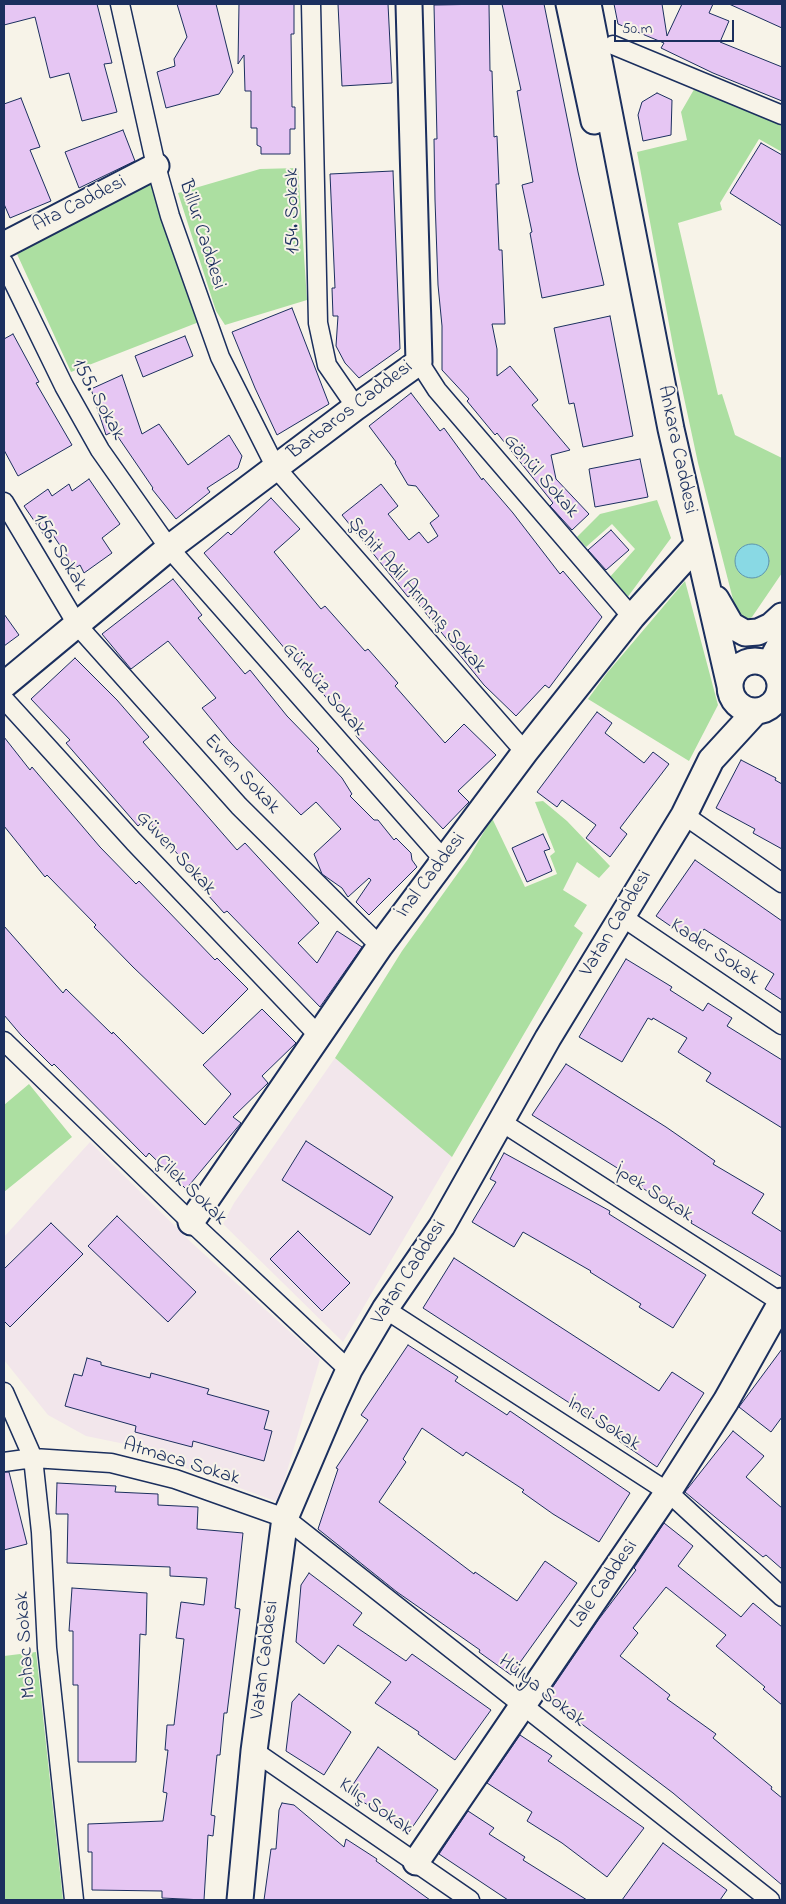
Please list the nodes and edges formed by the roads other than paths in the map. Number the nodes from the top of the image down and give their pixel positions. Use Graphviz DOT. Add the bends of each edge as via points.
graph roads {
  1 [pos="120,4"];
  2 [pos="311,4"];
  3 [pos="409,4"];
  4 [pos="568,4"];
  5 [pos="588,4"];
  6 [pos="605,4"];
  7 [pos="613,45"];
  8 [pos="782,115"];
  9 [pos="156,166"];
  10 [pos="629,212"];
  11 [pos="4,245"];
  12 [pos="4,263"];
  13 [pos="419,362"];
  14 [pos="356,407"];
  15 [pos="276,468"];
  16 [pos="4,502"];
  17 [pos="696,546"];
  18 [pos="169,548"];
  19 [pos="704,580"];
  20 [pos="782,616"];
  21 [pos="632,617"];
  22 [pos="78,626"];
  23 [pos="782,641"];
  24 [pos="769,665"];
  25 [pos="4,685"];
  26 [pos="731,691"];
  27 [pos="4,699"];
  28 [pos="768,714"];
  29 [pos="525,752"];
  30 [pos="711,760"];
  31 [pos="684,815"];
  32 [pos="444,860"];
  33 [pos="782,883"];
  34 [pos="621,916"];
  35 [pos="380,946"];
  36 [pos="782,1025"];
  37 [pos="318,1035"];
  38 [pos="4,1041"];
  39 [pos="500,1121"];
  40 [pos="191,1222"];
  41 [pos="782,1302"];
  42 [pos="385,1309"];
  43 [pos="349,1370"];
  44 [pos="4,1392"];
  45 [pos="34,1458"];
  46 [pos="4,1462"];
  47 [pos="668,1492"];
  48 [pos="285,1518"];
  49 [pos="782,1596"];
  50 [pos="522,1704"];
  51 [pos="254,1750"];
  52 [pos="416,1862"];
  53 [pos="74,1900"];
  54 [pos="240,1900"];
  55 [pos="470,1900"];
  56 [pos="770,1900"];
  1 -- 9 [label="street, Billur Caddesi"];
  2 -- 14 [label="street, 154. Sokak" via="318,323 327,365"];
  3 -- 13 [label="main road, Barbaros Caddesi"];
  4 -- 10 [label="main road" via="605,173"];
  5 -- 10 [label="main road, Ankara Caddesi"];
  6 -- 7 [label="main road"];
  7 -- 8 [label="street"];
  7 -- 10 [label="main road" via="637,167"];
  9 -- 11 [label="main road, Ata Caddesi"];
  9 -- 15 [label="street, Billur Caddesi" via="170,216 220,357"];
  10 -- 17 [label="main road, Ankara Caddesi"];
  12 -- 18 [label="street, 155. Sokak" via="64,386 100,450"];
  13 -- 14 [label="main road, Barbaros Caddesi"];
  13 -- 21 [label="street, Gönül Sokak" via="436,390"];
  14 -- 15 [label="main road, Barbaros Caddesi"];
  15 -- 18 [label="main road, Barbaros Caddesi"];
  15 -- 29 [label="street, Şehit Adil Arınmış Sokak"];
  16 -- 22 [label="street, 156. Sokak"];
  17 -- 19 [label="main road, Ankara Caddesi"];
  17 -- 21 [label="main road, İnal Caddesi"];
  18 -- 22 [label="main road, Barbaros Caddesi"];
  18 -- 32 [label="street, Gürbüz Sokak"];
  19 -- 20 [label="main road" via="731,625 745,633 758,632"];
  19 -- 26 [label="main road, Ankara Caddesi"];
  21 -- 29 [label="main road, İnal Caddesi"];
  22 -- 25 [label="main road, Barbaros Caddesi"];
  22 -- 35 [label="street, Evren Sokak" via="239,806"];
  23 -- 24 [label="main road"];
  24 -- 26 [label="main road" via="755,661 740,666 735,671"];
  24 -- 28 [label="main road" via="779,677 780,693"];
  26 -- 28 [label="main road" via="742,708"];
  26 -- 30 [label="main road"];
  27 -- 37 [label="street, Güven Sokak" via="134,842"];
  28 -- 30 [label="main road, Vatan Caddesi"];
  29 -- 32 [label="main road, İnal Caddesi"];
  30 -- 31 [label="main road, Vatan Caddesi"];
  31 -- 33 [label="street"];
  31 -- 34 [label="main road, Vatan Caddesi"];
  32 -- 35 [label="main road, İnal Caddesi"];
  34 -- 36 [label="street, Kader Sokak"];
  34 -- 39 [label="main road, Vatan Caddesi"];
  35 -- 37 [label="main road, İnal Caddesi"];
  37 -- 40 [label="main road, İnal Caddesi"];
  38 -- 40 [label="street, Çilek Sokak"];
  39 -- 41 [label="street, İpek Sokak"];
  39 -- 42 [label="main road, Vatan Caddesi" via="442,1226"];
  40 -- 43 [label="street, Çilek Sokak"];
  41 -- 47 [label="main road, Lale Caddesi" via="726,1401"];
  42 -- 43 [label="main road, Vatan Caddesi"];
  42 -- 47 [label="street, İnci Sokak"];
  43 -- 48 [label="main road, Vatan Caddesi"];
  44 -- 45 [label="street, Mohac Sokak"];
  45 -- 46 [label="street, Atmaca Sokak"];
  45 -- 48 [label="street, Atmaca Sokak" via="112,1463 175,1479"];
  45 -- 53 [label="street, Mohac Sokak" via="47,1648"];
  47 -- 49 [label="street, İnci Sokak"];
  47 -- 50 [label="main road, Lale Caddesi"];
  48 -- 50 [label="street, Hülya Sokak"];
  48 -- 51 [label="main road, Vatan Caddesi"];
  50 -- 52 [label="main road, Lale Caddesi"];
  50 -- 56 [label="street, Hülya Sokak"];
  51 -- 52 [label="street, Kılıç Sokak"];
  51 -- 54 [label="main road, Vatan Caddesi"];
  52 -- 55 [label="street, Kılıç Sokak"];
}
